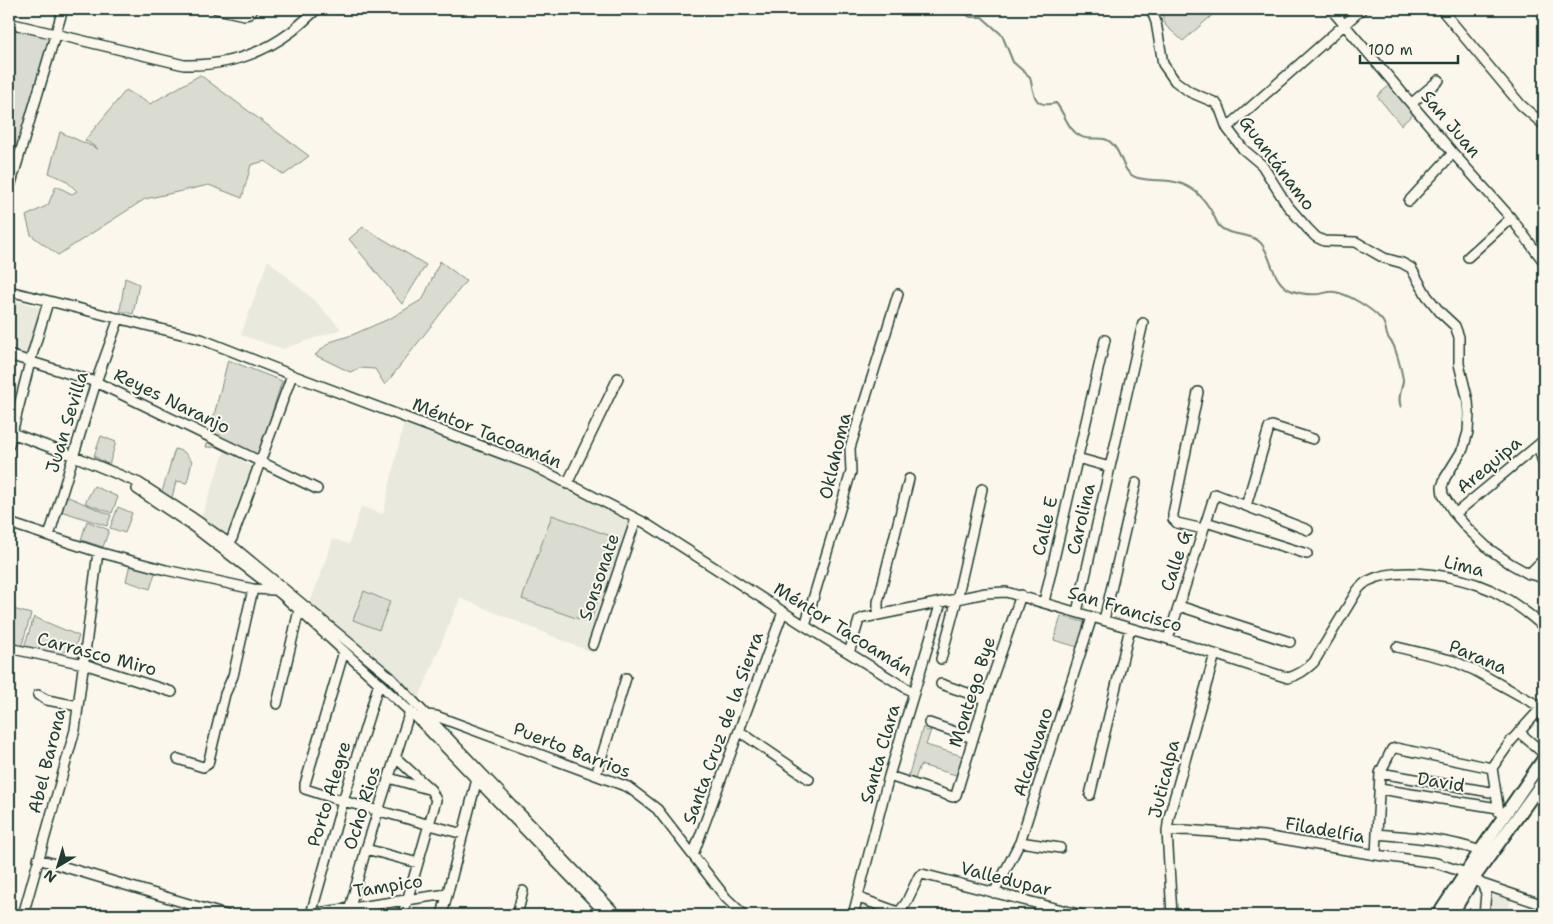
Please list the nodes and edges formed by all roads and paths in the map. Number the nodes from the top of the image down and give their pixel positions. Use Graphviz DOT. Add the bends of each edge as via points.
graph roads {
  1 [pos="63,9"];
  2 [pos="217,9"];
  3 [pos="253,9"];
  4 [pos="317,9"];
  5 [pos="1151,9"];
  6 [pos="1331,9"];
  7 [pos="1362,9"];
  8 [pos="1441,9"];
  9 [pos="9,23"];
  10 [pos="1344,24"];
  11 [pos="56,34"];
  12 [pos="1439,80"];
  13 [pos="1412,103"];
  14 [pos="1544,125"];
  15 [pos="1228,128"];
  16 [pos="1453,153"];
  17 [pos="13,160"];
  18 [pos="9,190"];
  19 [pos="1410,201"];
  20 [pos="1511,218"];
  21 [pos="1468,257"];
  22 [pos="1544,262"];
  23 [pos="9,291"];
  24 [pos="898,294"];
  25 [pos="48,302"];
  26 [pos="119,318"];
  27 [pos="1143,323"];
  28 [pos="1105,340"];
  29 [pos="9,355"];
  30 [pos="30,362"];
  31 [pos="292,375"];
  32 [pos="618,378"];
  33 [pos="96,382"];
  34 [pos="1198,392"];
  35 [pos="10,433"];
  36 [pos="1313,439"];
  37 [pos="1541,443"];
  38 [pos="9,445"];
  39 [pos="74,456"];
  40 [pos="1077,458"];
  41 [pos="260,462"];
  42 [pos="1544,466"];
  43 [pos="1110,467"];
  44 [pos="117,474"];
  45 [pos="909,478"];
  46 [pos="1136,483"];
  47 [pos="567,484"];
  48 [pos="317,489"];
  49 [pos="982,489"];
  50 [pos="1246,506"];
  51 [pos="1455,514"];
  52 [pos="636,519"];
  53 [pos="9,523"];
  54 [pos="1204,526"];
  55 [pos="1308,530"];
  56 [pos="49,536"];
  57 [pos="230,544"];
  58 [pos="98,552"];
  59 [pos="1307,554"];
  60 [pos="1544,559"];
  61 [pos="1529,574"];
  62 [pos="1544,578"];
  63 [pos="1366,582"];
  64 [pos="253,589"];
  65 [pos="274,590"];
  66 [pos="1020,595"];
  67 [pos="957,599"];
  68 [pos="941,602"];
  69 [pos="1044,602"];
  70 [pos="1179,606"];
  71 [pos="298,610"];
  72 [pos="783,612"];
  73 [pos="1077,612"];
  74 [pos="878,615"];
  75 [pos="1092,617"];
  76 [pos="1104,620"];
  77 [pos="805,626"];
  78 [pos="1544,627"];
  79 [pos="1130,628"];
  80 [pos="1168,639"];
  81 [pos="1290,642"];
  82 [pos="594,645"];
  83 [pos="1397,647"];
  84 [pos="13,649"];
  85 [pos="344,651"];
  86 [pos="849,653"];
  87 [pos="1215,654"];
  88 [pos="941,659"];
  89 [pos="84,664"];
  90 [pos="626,678"];
  91 [pos="379,684"];
  92 [pos="942,684"];
  93 [pos="172,692"];
  94 [pos="914,693"];
  95 [pos="38,695"];
  96 [pos="985,699"];
  97 [pos="277,704"];
  98 [pos="78,706"];
  99 [pos="1543,706"];
  100 [pos="410,711"];
  101 [pos="422,717"];
  102 [pos="929,724"];
  103 [pos="739,731"];
  104 [pos="1519,732"];
  105 [pos="974,738"];
  106 [pos="1544,756"];
  107 [pos="395,757"];
  108 [pos="178,759"];
  109 [pos="1492,768"];
  110 [pos="1380,773"];
  111 [pos="596,775"];
  112 [pos="890,776"];
  113 [pos="390,778"];
  114 [pos="477,778"];
  115 [pos="810,779"];
  116 [pos="1544,780"];
  117 [pos="1380,789"];
  118 [pos="431,790"];
  119 [pos="1496,793"];
  120 [pos="1090,795"];
  121 [pos="343,801"];
  122 [pos="1498,808"];
  123 [pos="379,810"];
  124 [pos="1501,821"];
  125 [pos="428,825"];
  126 [pos="1167,831"];
  127 [pos="463,834"];
  128 [pos="1377,834"];
  129 [pos="1020,842"];
  130 [pos="1060,848"];
  131 [pos="366,849"];
  132 [pos="1480,851"];
  133 [pos="693,855"];
  134 [pos="1376,855"];
  135 [pos="38,859"];
  136 [pos="418,863"];
  137 [pos="1474,879"];
  138 [pos="523,890"];
  139 [pos="994,892"];
  140 [pos="447,894"];
  141 [pos="858,898"];
  142 [pos="407,900"];
  143 [pos="1041,904"];
  144 [pos="1544,905"];
  145 [pos="350,912"];
  146 [pos="307,914"];
  147 [pos="898,914"];
  148 [pos="23,915"];
  149 [pos="226,915"];
  150 [pos="403,915"];
  151 [pos="442,915"];
  152 [pos="517,915"];
  153 [pos="607,915"];
  154 [pos="617,915"];
  155 [pos="743,915"];
  156 [pos="853,915"];
  157 [pos="1037,915"];
  158 [pos="1082,915"];
  159 [pos="1172,915"];
  160 [pos="1438,915"];
  161 [pos="1451,915"];
  162 [pos="1484,915"];
  1 -- 11 [label="street"];
  2 -- 3 [label="street" via="244,15"];
  4 -- 11 [label="street" via="291,32 257,52 231,61 203,65 184,65"];
  5 -- 15 [label="street, Guantánamo" via="1163,64 1175,81 1190,92 1216,103"];
  6 -- 10 [label="street, San Juan"];
  7 -- 10 [label="street"];
  8 -- 14 [label="street" via="1521,105"];
  9 -- 11 [label="street"];
  10 -- 13 [label="street, San Juan"];
  10 -- 15 [label="street"];
  11 -- 17 [label="street"];
  12 -- 13 [label="street"];
  13 -- 16 [label="street, San Juan"];
  15 -- 51 [label="street, Guantánamo" via="1243,149 1262,165 1287,205 1308,230 1324,240 1356,242 1411,268 1427,296 1454,326 1459,337 1459,364 1470,414 1463,449 1442,487 1443,495"];
  16 -- 19 [label="street"];
  16 -- 20 [label="street, San Juan"];
  17 -- 18 [label="street"];
  20 -- 21 [label="street"];
  20 -- 22 [label="street, San Juan"];
  23 -- 25 [label="street, Méntor Tacoamán"];
  24 -- 77 [label="street, Oklahoma" via="850,448 850,472"];
  25 -- 26 [label="street, Méntor Tacoamán"];
  25 -- 30 [label="street"];
  26 -- 31 [label="street, Méntor Tacoamán" via="201,339"];
  26 -- 33 [label="street, Juan Sevilla"];
  27 -- 43 [label="street"];
  28 -- 40 [label="street, Calle E"];
  29 -- 30 [label="street, Reyes Naranjo"];
  30 -- 33 [label="street, Reyes Naranjo"];
  30 -- 35 [label="street"];
  31 -- 41 [label="street"];
  31 -- 47 [label="street, Méntor Tacoamán" via="532,465"];
  32 -- 47 [label="street"];
  33 -- 39 [label="street, Juan Sevilla"];
  33 -- 41 [label="street, Reyes Naranjo"];
  34 -- 54 [label="street" via="1173,519 1177,523"];
  35 -- 38 [label="street"];
  35 -- 39 [label="street"];
  36 -- 50 [label="street" via="1272,426 1269,428"];
  37 -- 42 [label="street"];
  37 -- 51 [label="street, Arequipa"];
  39 -- 44 [label="street"];
  39 -- 56 [label="street, Juan Sevilla"];
  40 -- 43 [label="street, Carolina"];
  40 -- 69 [label="street, Calle E"];
  41 -- 48 [label="street, Reyes Naranjo"];
  41 -- 57 [label="street"];
  43 -- 73 [label="street, Carolina"];
  44 -- 57 [label="street" via="139,483"];
  44 -- 65 [label="street" via="191,525"];
  45 -- 74 [label="street" via="878,602"];
  46 -- 76 [label="street"];
  47 -- 52 [label="street, Méntor Tacoamán"];
  49 -- 67 [label="street"];
  50 -- 54 [label="street, Calle G" via="1215,494"];
  50 -- 55 [label="street"];
  51 -- 61 [label="street, Guantánamo" via="1489,549"];
  52 -- 72 [label="street, Méntor Tacoamán"];
  52 -- 82 [label="street, Sonsonate"];
  53 -- 56 [label="street"];
  54 -- 59 [label="street"];
  54 -- 70 [label="street, Calle G"];
  56 -- 58 [label="street"];
  57 -- 101 [label="street" via="377,665"];
  58 -- 64 [label="street"];
  58 -- 89 [label="street, Abel Barona"];
  60 -- 61 [label="street"];
  61 -- 62 [label="street, Guantánamo"];
  63 -- 78 [label="street, Lima" via="1395,573 1416,572 1455,579 1489,589 1523,609"];
  63 -- 87 [label="street, San Francisco" via="1357,591 1314,662 1296,676 1288,678"];
  64 -- 65 [label="street"];
  64 -- 108 [label="street" via="208,764 203,767"];
  65 -- 71 [label="street"];
  66 -- 67 [label="street, San Francisco" via="996,592"];
  66 -- 69 [label="street, San Francisco"];
  66 -- 96 [label="street, Montego Bye"];
  67 -- 68 [label="street, San Francisco"];
  67 -- 88 [label="street"];
  68 -- 74 [label="street, San Francisco"];
  68 -- 94 [label="street, Santa Clara"];
  69 -- 73 [label="street, San Francisco"];
  70 -- 80 [label="street, Calle G"];
  70 -- 81 [label="street"];
  71 -- 85 [label="street"];
  71 -- 97 [label="street"];
  72 -- 77 [label="street, Méntor Tacoamán"];
  72 -- 103 [label="street, Santa Cruz de la Sierra"];
  73 -- 75 [label="street, San Francisco"];
  74 -- 86 [label="street, San Francisco" via="859,620"];
  75 -- 76 [label="street, San Francisco"];
  75 -- 129 [label="street, Alcahuano"];
  76 -- 79 [label="street, San Francisco"];
  77 -- 86 [label="street, Méntor Tacoamán"];
  79 -- 80 [label="street, San Francisco"];
  79 -- 120 [label="street"];
  80 -- 87 [label="street, San Francisco"];
  83 -- 99 [label="street, Parana" via="1450,660"];
  84 -- 89 [label="street, Carrasco Miro"];
  85 -- 91 [label="street"];
  85 -- 121 [label="street" via="304,784 308,791"];
  86 -- 94 [label="street, Méntor Tacoamán"];
  87 -- 126 [label="street, Juticalpa"];
  89 -- 93 [label="street, Carrasco Miro"];
  89 -- 98 [label="street, Abel Barona"];
  90 -- 111 [label="street"];
  91 -- 100 [label="street"];
  91 -- 121 [label="street, Porto Alegre"];
  92 -- 96 [label="street"];
  94 -- 112 [label="street, Santa Clara"];
  95 -- 98 [label="street"];
  96 -- 105 [label="street, Montego Bye"];
  98 -- 135 [label="street, Abel Barona" via="75,730"];
  99 -- 104 [label="street"];
  100 -- 101 [label="street"];
  100 -- 107 [label="street, Ocho Rios"];
  101 -- 111 [label="street, Puerto Barrios" via="436,716"];
  101 -- 114 [label="street"];
  101 -- 154 [label="street"];
  102 -- 105 [label="street"];
  103 -- 115 [label="street"];
  103 -- 133 [label="street, Santa Cruz de la Sierra"];
  104 -- 106 [label="street"];
  104 -- 109 [label="street"];
  105 -- 112 [label="street, Montego Bye" via="953,797"];
  106 -- 124 [label="main road"];
  107 -- 113 [label="street, Ocho Rios"];
  107 -- 118 [label="street"];
  109 -- 110 [label="street" via="1396,748 1392,749"];
  109 -- 119 [label="street"];
  110 -- 117 [label="street"];
  110 -- 119 [label="street"];
  111 -- 133 [label="street, Puerto Barrios" via="628,787 653,805"];
  112 -- 141 [label="street, Santa Clara"];
  113 -- 118 [label="street"];
  113 -- 123 [label="street, Ocho Rios"];
  114 -- 127 [label="street"];
  114 -- 153 [label="street"];
  116 -- 137 [label="main road"];
  117 -- 122 [label="street, David"];
  117 -- 128 [label="street"];
  118 -- 125 [label="street" via="436,800"];
  119 -- 122 [label="street"];
  121 -- 123 [label="street"];
  121 -- 146 [label="street, Porto Alegre"];
  122 -- 124 [label="street"];
  123 -- 125 [label="street"];
  123 -- 131 [label="street, Ocho Rios"];
  124 -- 132 [label="main road"];
  125 -- 127 [label="street"];
  125 -- 136 [label="street"];
  126 -- 134 [label="street, Filadelfia" via="1264,836"];
  126 -- 159 [label="street, Juticalpa"];
  127 -- 140 [label="street"];
  128 -- 132 [label="street" via="1425,839"];
  128 -- 134 [label="street"];
  129 -- 130 [label="street"];
  129 -- 139 [label="street, Alcahuano"];
  131 -- 136 [label="street"];
  131 -- 145 [label="street, Ocho Rios"];
  132 -- 137 [label="main road"];
  133 -- 155 [label="street, Puerto Barrios"];
  134 -- 137 [label="street, Filadelfia" via="1436,863"];
  135 -- 148 [label="street, Abel Barona"];
  135 -- 149 [label="street"];
  136 -- 142 [label="street"];
  137 -- 144 [label="street, Filadelfia"];
  137 -- 160 [label="main road"];
  137 -- 161 [label="main road"];
  137 -- 162 [label="street" via="1486,893"];
  138 -- 152 [label="street"];
  139 -- 143 [label="street, Valledupar"];
  139 -- 147 [label="street, Valledupar" via="922,874"];
  140 -- 142 [label="street, Tampico"];
  140 -- 151 [label="street"];
  141 -- 147 [label="street"];
  141 -- 156 [label="street, Santa Clara"];
  142 -- 145 [label="street, Tampico"];
  142 -- 150 [label="street"];
  143 -- 157 [label="street"];
  143 -- 158 [label="street, Valledupar"];
  145 -- 146 [label="street, Tampico"];
}
